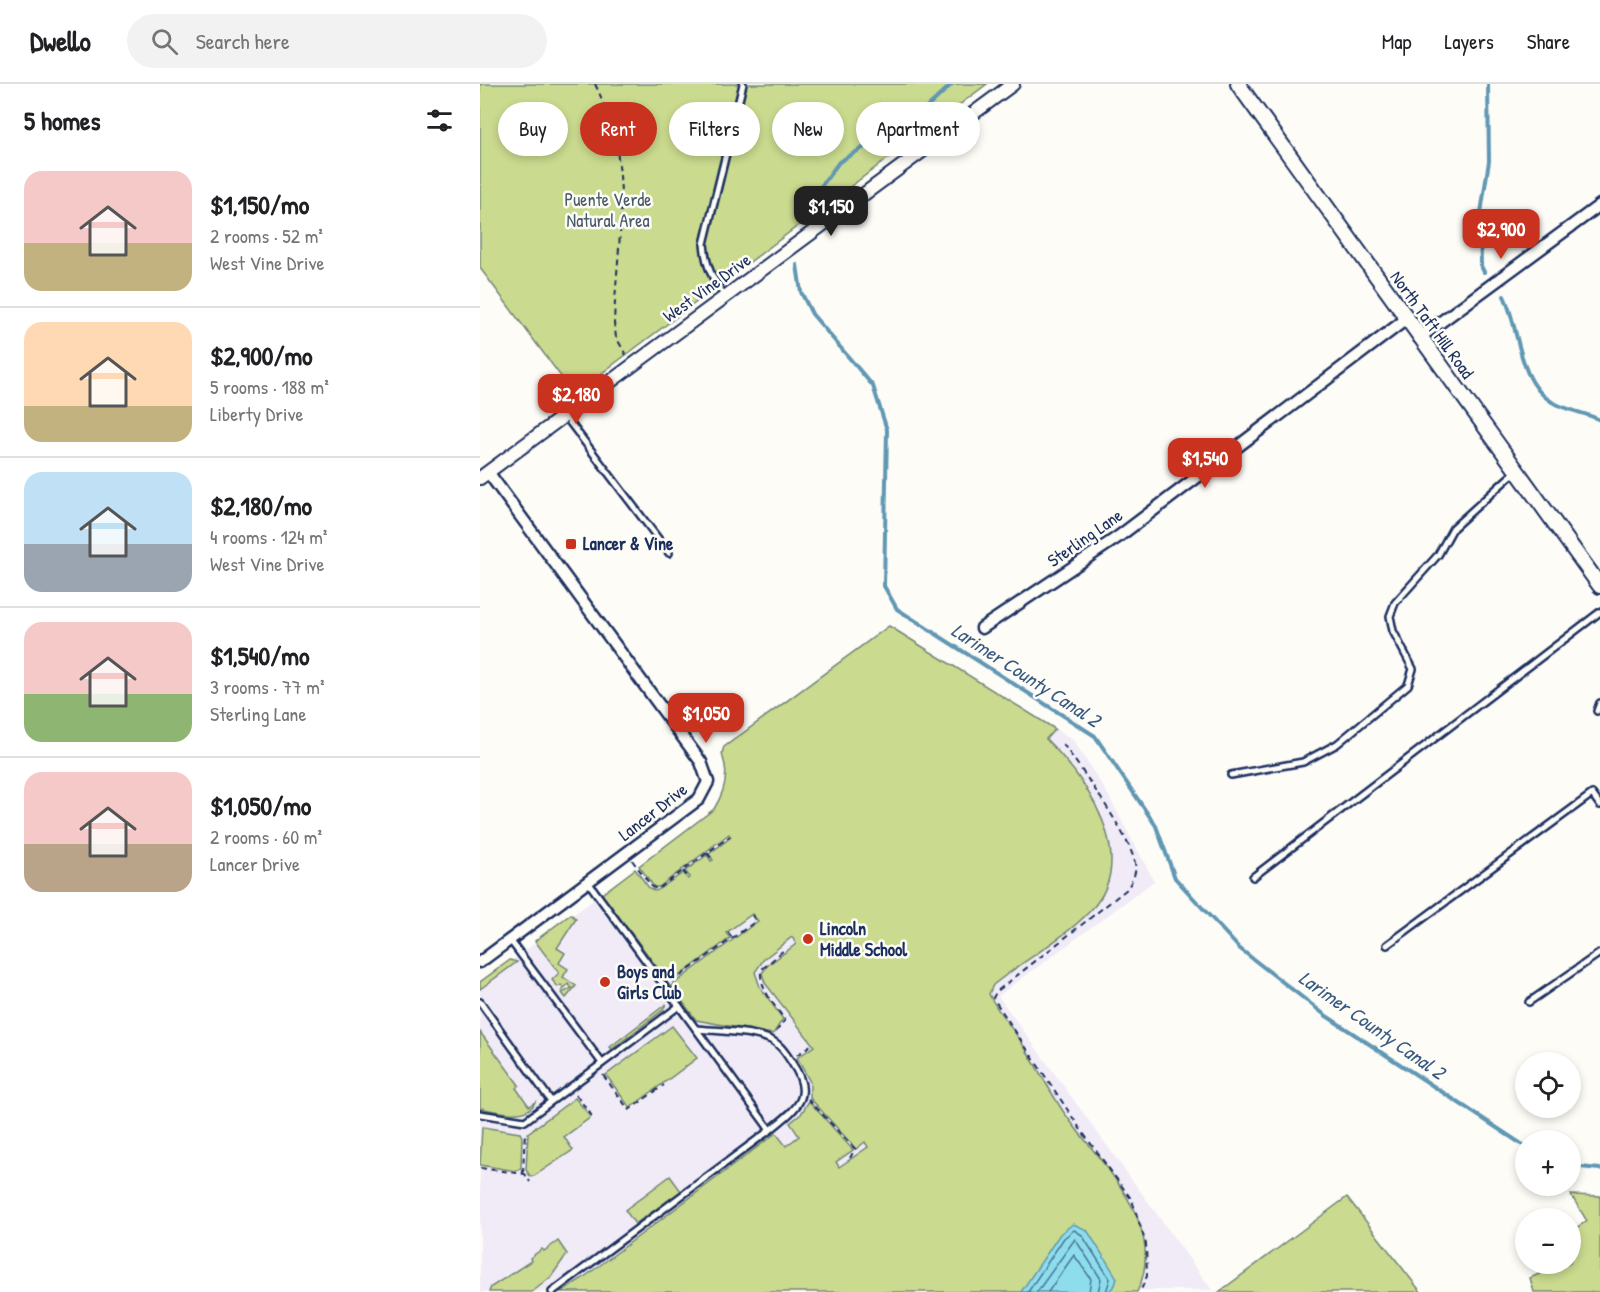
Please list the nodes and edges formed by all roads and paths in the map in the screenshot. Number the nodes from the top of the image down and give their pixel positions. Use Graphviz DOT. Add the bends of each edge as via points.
graph roads {
  1 [pos="595,84"];
  2 [pos="743,84"];
  3 [pos="1012,84"];
  4 [pos="1238,84"];
  5 [pos="1600,205"];
  6 [pos="725,296"];
  7 [pos="1405,320"];
  8 [pos="1419,338"];
  9 [pos="632,365"];
  10 [pos="564,415"];
  11 [pos="1516,471"];
  12 [pos="484,475"];
  13 [pos="669,553"];
  14 [pos="1600,586"];
  15 [pos="1600,612"];
  16 [pos="982,628"];
  17 [pos="1600,703"];
  18 [pos="1597,711"];
  19 [pos="1063,744"];
  20 [pos="1231,775"];
  21 [pos="1600,805"];
  22 [pos="730,836"];
  23 [pos="627,853"];
  24 [pos="707,853"];
  25 [pos="712,860"];
  26 [pos="683,871"];
  27 [pos="1253,877"];
  28 [pos="689,878"];
  29 [pos="588,882"];
  30 [pos="752,914"];
  31 [pos="728,932"];
  32 [pos="732,938"];
  33 [pos="510,940"];
  34 [pos="1387,945"];
  35 [pos="784,951"];
  36 [pos="1600,953"];
  37 [pos="480,962"];
  38 [pos="665,987"];
  39 [pos="480,1002"];
  40 [pos="1529,1002"];
  41 [pos="679,1006"];
  42 [pos="789,1016"];
  43 [pos="785,1020"];
  44 [pos="696,1029"];
  45 [pos="772,1041"];
  46 [pos="812,1044"];
  47 [pos="790,1059"];
  48 [pos="602,1063"];
  49 [pos="603,1075"];
  50 [pos="664,1085"];
  51 [pos="804,1094"];
  52 [pos="576,1095"];
  53 [pos="551,1101"];
  54 [pos="480,1114"];
  55 [pos="592,1116"];
  56 [pos="770,1130"];
  57 [pos="525,1131"];
  58 [pos="850,1158"];
  59 [pos="480,1168"];
  60 [pos="523,1174"];
  61 [pos="530,1182"];
  62 [pos="552,1292"];
  63 [pos="1140,1292"];
  1 -- 9 [label="path" via="611,117 622,168 614,323 616,337"];
  2 -- 6 [label="lane" via="704,244 712,280"];
  3 -- 6 [label="street, West Vine Drive"];
  4 -- 7 [label="main road, North Taft Hill Road"];
  5 -- 8 [label="street"];
  6 -- 9 [label="street, West Vine Drive"];
  7 -- 8 [label="main road, North Taft Hill Road"];
  7 -- 16 [label="street, Sterling Lane" via="1118,537"];
  8 -- 11 [label="main road, North Taft Hill Road"];
  9 -- 10 [label="street, West Vine Drive"];
  10 -- 12 [label="street, West Vine Drive"];
  10 -- 13 [label="lane"];
  11 -- 14 [label="main road, North Taft Hill Road"];
  11 -- 20 [label="lane" via="1453,528 1438,555 1395,603 1390,616 1393,631 1413,669 1408,685 1337,744 1303,762"];
  12 -- 23 [label="street, Lancer Drive" via="707,774 699,799"];
  15 -- 27 [label="lane"];
  17 -- 18 [label="lane"];
  19 -- 63 [label="path" via="1125,840 1135,864 1134,878 1127,889 993,998 1132,1200 1146,1244 1147,1276"];
  21 -- 34 [label="lane" via="1592,794"];
  22 -- 24 [label="path"];
  23 -- 26 [label="path" via="654,889"];
  23 -- 29 [label="street, Lancer Drive"];
  24 -- 25 [label="path"];
  24 -- 26 [label="path"];
  26 -- 28 [label="path"];
  29 -- 33 [label="street, Lancer Drive"];
  29 -- 38 [label="lane"];
  30 -- 32 [label="path" via="756,921"];
  31 -- 32 [label="path"];
  32 -- 38 [label="path"];
  33 -- 37 [label="street, Lancer Drive"];
  33 -- 48 [label="lane"];
  35 -- 43 [label="path" via="760,970 760,977"];
  36 -- 40 [label="lane"];
  38 -- 41 [label="lane"];
  39 -- 53 [label="lane"];
  41 -- 44 [label="lane"];
  41 -- 48 [label="lane"];
  42 -- 43 [label="path"];
  43 -- 45 [label="path"];
  44 -- 45 [label="lane"];
  44 -- 56 [label="lane"];
  45 -- 47 [label="lane"];
  46 -- 47 [label="path"];
  47 -- 51 [label="lane" via="802,1078"];
  48 -- 53 [label="lane"];
  49 -- 50 [label="path" via="630,1110"];
  51 -- 56 [label="lane" via="795,1110"];
  51 -- 58 [label="path" via="855,1149"];
  52 -- 55 [label="path"];
  53 -- 54 [label="lane" via="525,1121"];
  56 -- 62 [label="lane"];
  57 -- 60 [label="path"];
  59 -- 60 [label="path"];
  60 -- 61 [label="path"];
}
